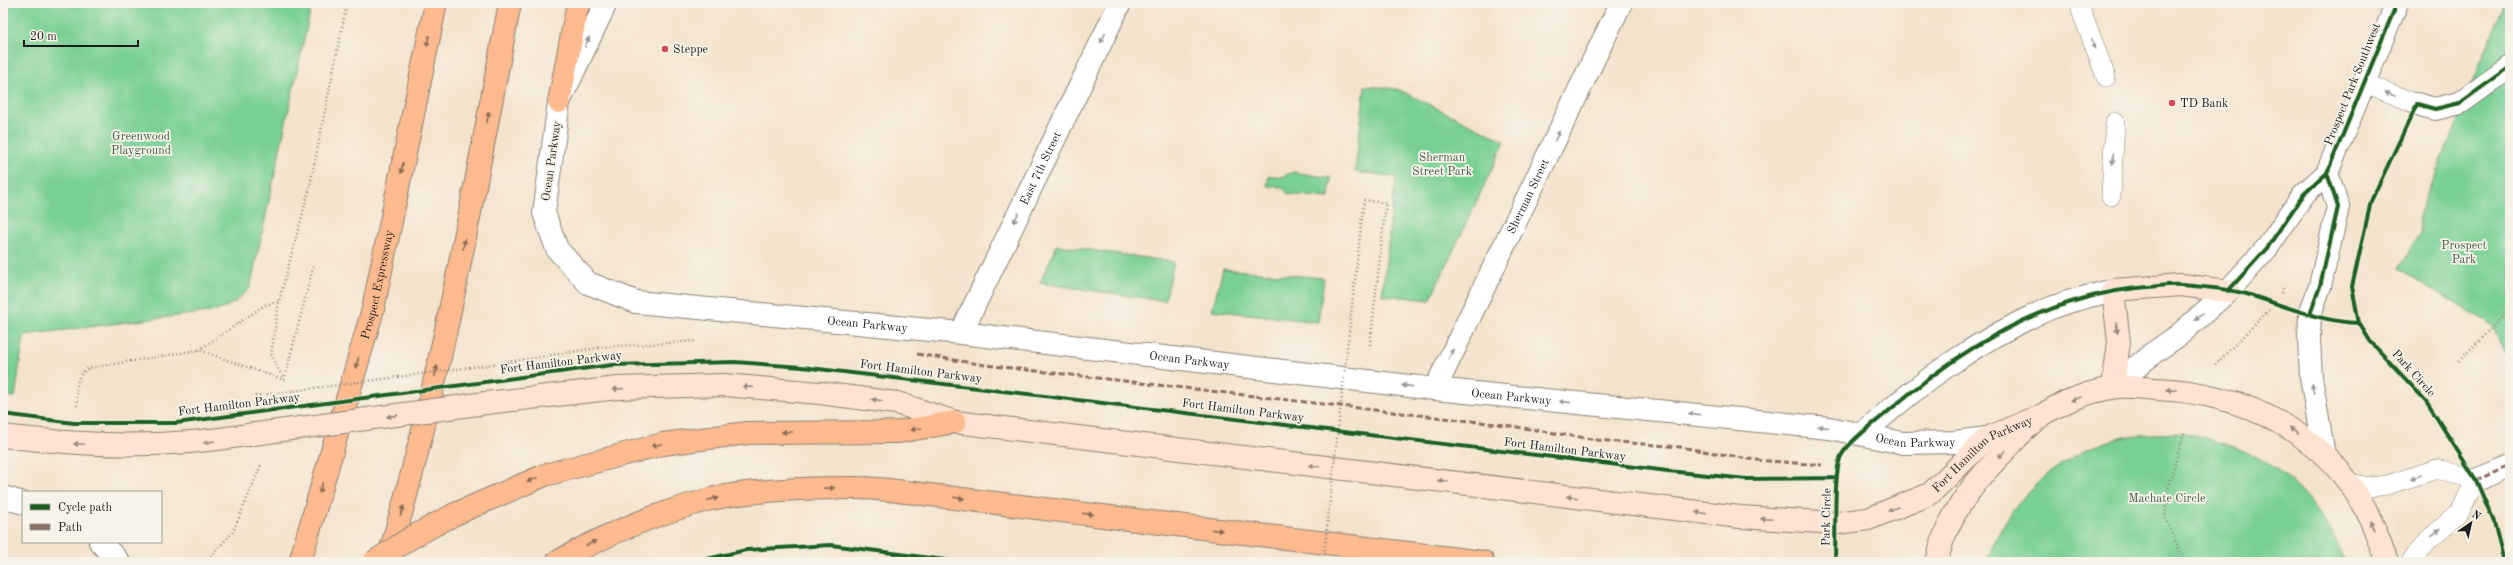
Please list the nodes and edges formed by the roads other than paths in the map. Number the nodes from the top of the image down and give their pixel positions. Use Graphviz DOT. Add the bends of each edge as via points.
graph roads {
  1 [pos="436,3"];
  2 [pos="510,3"];
  3 [pos="578,3"];
  4 [pos="606,3"];
  5 [pos="1120,3"];
  6 [pos="1621,3"];
  7 [pos="2397,3"];
  8 [pos="2081,10"];
  9 [pos="2510,67"];
  10 [pos="2106,78"];
  11 [pos="2364,83"];
  12 [pos="559,102"];
  13 [pos="2417,104"];
  14 [pos="2115,122"];
  15 [pos="2327,173"];
  16 [pos="2111,196"];
  17 [pos="2112,290"];
  18 [pos="2228,291"];
  19 [pos="961,333"];
  20 [pos="2113,388"];
  21 [pos="1434,389"];
  22 [pos="2040,416"];
  23 [pos="955,422"];
  24 [pos="1862,434"];
  25 [pos="3,436"];
  26 [pos="1987,438"];
  27 [pos="2324,455"];
  28 [pos="2510,466"];
  29 [pos="2476,480"];
  30 [pos="2349,483"];
  31 [pos="3,497"];
  32 [pos="22,503"];
  33 [pos="101,543"];
  34 [pos="119,562"];
  35 [pos="300,562"];
  36 [pos="374,562"];
  37 [pos="387,562"];
  38 [pos="557,562"];
  39 [pos="1482,562"];
  40 [pos="1938,562"];
  41 [pos="2387,562"];
  42 [pos="2411,562"];
  1 -- 35 [label="highway, Prospect Expressway, one-way" via="373,309"];
  37 -- 2 [label="highway, one-way" via="406,500 454,294"];
  3 -- 12 [label="highway"];
  12 -- 4 [label="street, Ocean Parkway, one-way"];
  5 -- 19 [label="street, East 7th Street, one-way"];
  21 -- 6 [label="street, Sherman Street, one-way"];
  7 -- 11 [label="street, Prospect Park Southwest"];
  8 -- 10 [label="lane, one-way"];
  9 -- 13 [label="street" via="2460,103 2435,109"];
  13 -- 11 [label="lane, one-way"];
  11 -- 15 [label="street, Prospect Park Southwest"];
  12 -- 19 [label="street, Ocean Parkway" via="544,213 557,249 588,282 636,302"];
  14 -- 16 [label="lane, one-way"];
  15 -- 18 [label="street, Prospect Park Southwest" via="2304,194 2267,248"];
  27 -- 15 [label="street, one-way" via="2311,377 2309,338 2310,314 2320,286 2338,207"];
  17 -- 18 [label="main road" via="2181,285"];
  17 -- 20 [label="main road, one-way" via="2119,342"];
  17 -- 24 [label="street" via="2053,307 2002,330 1929,378"];
  18 -- 20 [label="street, Prospect Park Southwest, one-way" via="2179,335 2153,353"];
  21 -- 19 [label="street, Ocean Parkway, one-way"];
  20 -- 22 [label="main road, one-way" via="2061,405"];
  27 -- 20 [label="main road, one-way" via="2296,431 2266,414 2233,401 2177,390"];
  24 -- 21 [label="street, Ocean Parkway, one-way" via="1829,428"];
  22 -- 26 [label="main road, Fort Hamilton Parkway"];
  22 -- 40 [label="main road, one-way" via="1973,487 1953,518"];
  23 -- 25 [label="main road, Fort Hamilton Parkway, one-way, bridge" via="897,403 724,385 618,388 486,403 199,443 151,446 66,444"];
  26 -- 23 [label="main road, Fort Hamilton Parkway, one-way" via="1930,494 1868,519 1837,523 1732,516"];
  23 -- 36 [label="highway, one-way, bridge" via="898,432 747,433 663,444 545,475 455,514 412,537"];
  24 -- 26 [label="street, Ocean Parkway" via="1903,443 1954,442"];
  27 -- 30 [label="main road"];
  28 -- 29 [label="street"];
  29 -- 30 [label="lane, one-way" via="2437,469 2387,485 2371,487"];
  42 -- 29 [label="lane, one-way" via="2428,540 2459,513"];
  41 -- 30 [label="main road, one-way" via="2369,516"];
  31 -- 32 [label="street"];
  33 -- 34 [label="street"];
  38 -- 39 [label="highway, one-way" via="590,543 653,518 712,499 790,489 858,488"];
}
